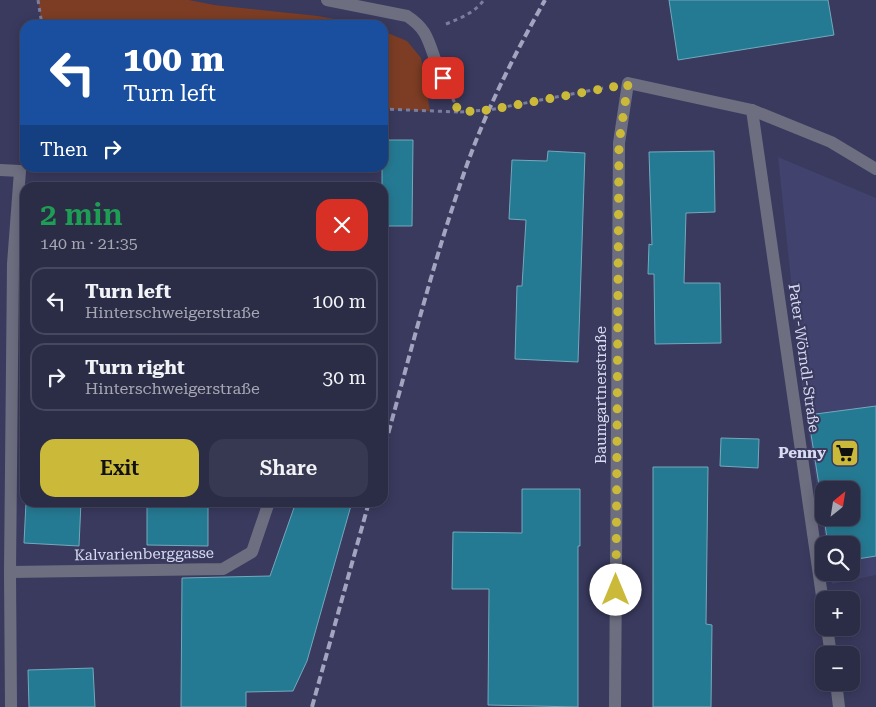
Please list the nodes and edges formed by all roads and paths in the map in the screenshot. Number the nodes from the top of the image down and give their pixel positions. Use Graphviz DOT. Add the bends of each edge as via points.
graph roads {
  1 [pos="38,0"];
  2 [pos="327,0"];
  3 [pos="484,0"];
  4 [pos="41,20"];
  5 [pos="425,32"];
  6 [pos="436,62"];
  7 [pos="628,84"];
  8 [pos="388,109"];
  9 [pos="752,110"];
  10 [pos="459,112"];
  11 [pos="876,169"];
  12 [pos="0,170"];
  13 [pos="6,377"];
  14 [pos="267,507"];
  15 [pos="10,572"];
  16 [pos="5,590"];
  17 [pos="821,591"];
  18 [pos="837,691"];
  19 [pos="10,707"];
  20 [pos="615,707"];
  21 [pos="840,707"];
  1 -- 4 [label="path"];
  2 -- 5 [label="street" via="394,12 418,23"];
  3 -- 5 [label="path" via="467,16"];
  5 -- 6 [label="street"];
  6 -- 10 [label="path"];
  7 -- 9 [label="street"];
  7 -- 10 [label="path" via="489,110"];
  7 -- 20 [label="street, Baumgartnerstraße" via="619,143"];
  8 -- 10 [label="path"];
  9 -- 11 [label="street" via="831,142"];
  9 -- 17 [label="street, Pater-Wörndl-Straße"];
  12 -- 13 [label="street" via="20,171"];
  13 -- 15 [label="street"];
  14 -- 15 [label="street, Kalvarienberggasse" via="252,552 223,569"];
  15 -- 16 [label="street"];
  16 -- 19 [label="street"];
  18 -- 21 [label="street"];
}
